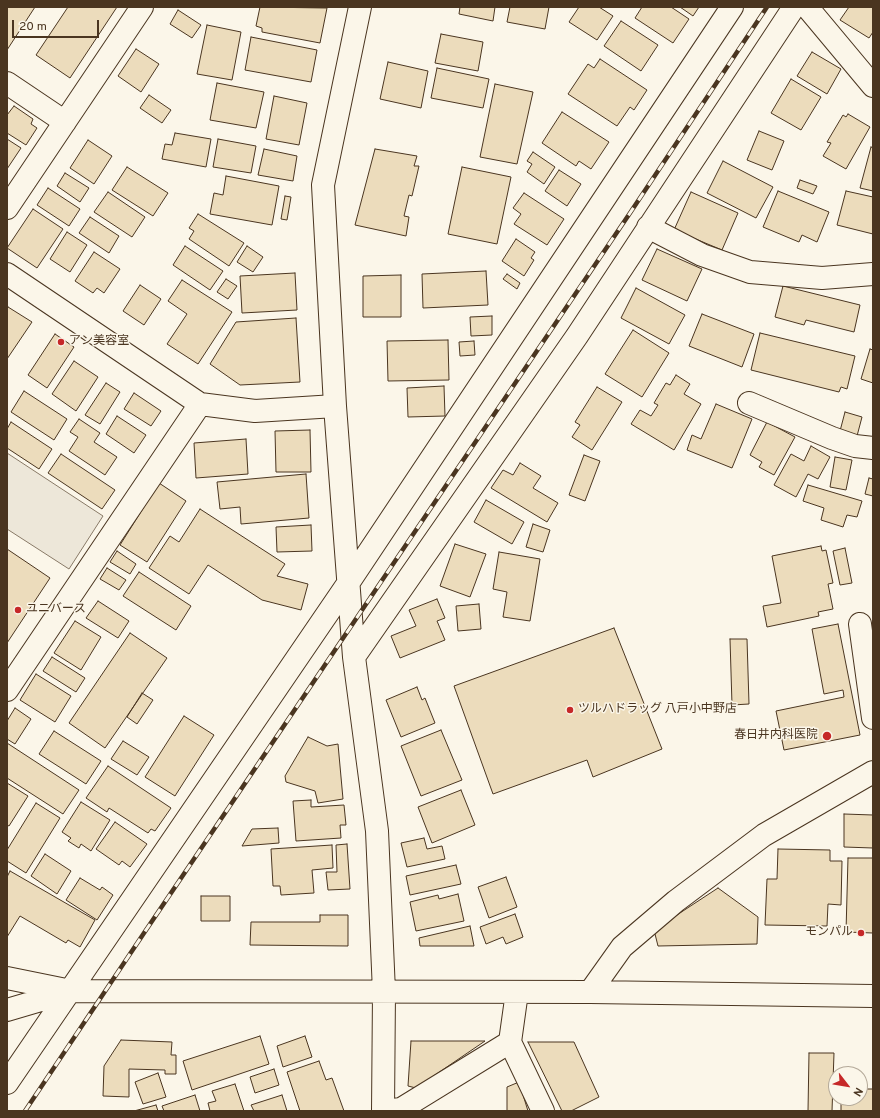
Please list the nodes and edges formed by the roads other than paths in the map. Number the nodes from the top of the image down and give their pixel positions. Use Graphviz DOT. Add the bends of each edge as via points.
graph roads {
  1 [pos="142,7"];
  2 [pos="360,7"];
  3 [pos="732,7"];
  4 [pos="794,7"];
  5 [pos="807,7"];
  6 [pos="7,83"];
  7 [pos="873,86"];
  8 [pos="65,122"];
  9 [pos="7,208"];
  10 [pos="648,228"];
  11 [pos="7,274"];
  12 [pos="873,274"];
  13 [pos="749,403"];
  14 [pos="200,404"];
  15 [pos="335,406"];
  16 [pos="873,448"];
  17 [pos="349,582"];
  18 [pos="860,624"];
  19 [pos="354,657"];
  20 [pos="7,690"];
  21 [pos="873,718"];
  22 [pos="873,772"];
  23 [pos="7,978"];
  24 [pos="71,991"];
  25 [pos="384,992"];
  26 [pos="517,992"];
  27 [pos="590,992"];
  28 [pos="873,996"];
  29 [pos="7,1010"];
  30 [pos="510,1042"];
  31 [pos="7,1083"];
  32 [pos="384,1111"];
  33 [pos="543,1111"];
  1 -- 8 [label="street"];
  2 -- 15 [label="street" via="323,185"];
  3 -- 17 [label="street"];
  4 -- 10 [label="street"];
  5 -- 7 [label="street"];
  6 -- 8 [label="street"];
  8 -- 9 [label="street"];
  10 -- 12 [label="street" via="702,255 750,272 822,278"];
  10 -- 19 [label="street" via="577,336"];
  11 -- 14 [label="street"];
  13 -- 16 [label="street" via="832,438 855,446"];
  14 -- 15 [label="street" via="255,411"];
  14 -- 20 [label="street"];
  15 -- 17 [label="street"];
  17 -- 19 [label="street"];
  17 -- 24 [label="street"];
  18 -- 21 [label="street"];
  19 -- 25 [label="street" via="376,831"];
  22 -- 27 [label="street" via="764,835 676,901 622,947"];
  23 -- 24 [label="street"];
  24 -- 25 [label="street"];
  24 -- 29 [label="street"];
  24 -- 31 [label="street"];
  25 -- 26 [label="street"];
  25 -- 32 [label="street"];
  26 -- 27 [label="street"];
  26 -- 30 [label="street"];
  27 -- 28 [label="street"];
  30 -- 32 [label="street" via="401,1109"];
  30 -- 33 [label="street"];
}
